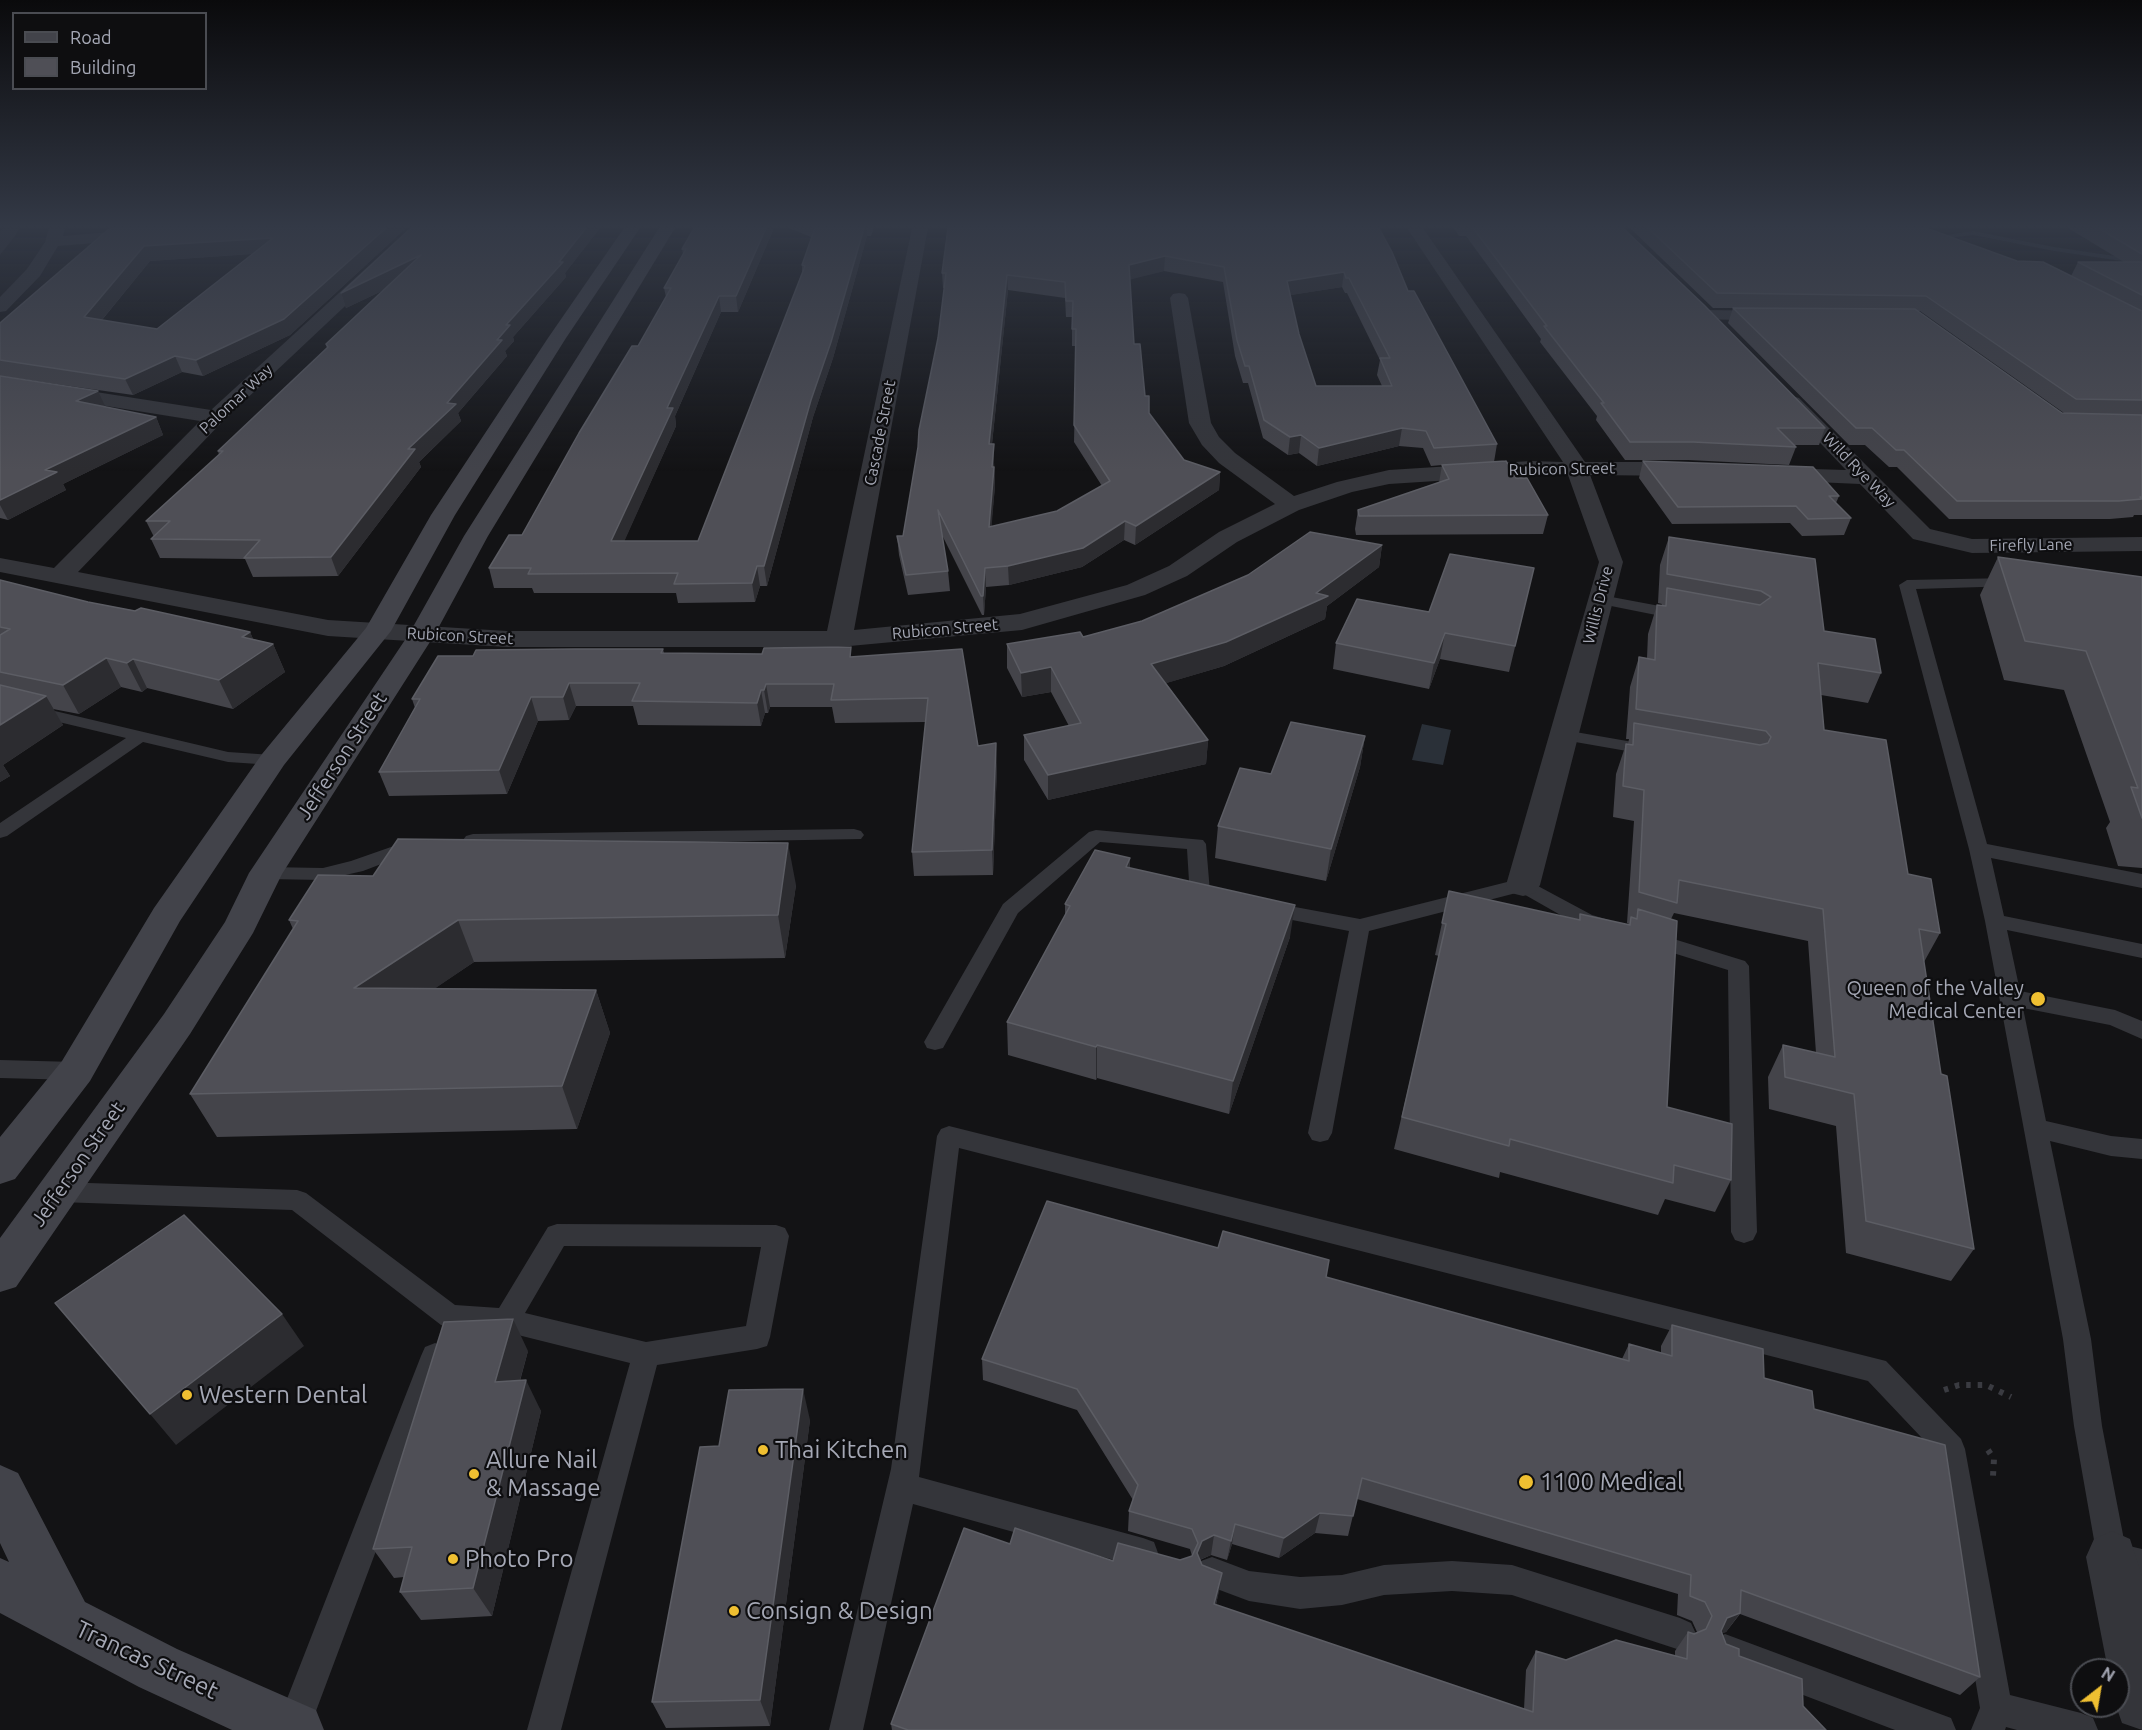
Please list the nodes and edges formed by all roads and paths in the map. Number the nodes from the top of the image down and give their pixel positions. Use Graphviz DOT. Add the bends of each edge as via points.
graph roads {
  1 [pos="333,309"];
  2 [pos="577,309"];
  3 [pos="617,309"];
  4 [pos="904,309"];
  5 [pos="1181,309"];
  6 [pos="1470,309"];
  7 [pos="1700,309"];
  8 [pos="1707,315"];
  9 [pos="1799,316"];
  10 [pos="1724,332"];
  11 [pos="0,382"];
  12 [pos="1782,392"];
  13 [pos="216,417"];
  14 [pos="1576,468"];
  15 [pos="1709,470"];
  16 [pos="1752,473"];
  17 [pos="1866,477"];
  18 [pos="1291,505"];
  19 [pos="1922,534"];
  20 [pos="2142,544"];
  21 [pos="0,565"];
  22 [pos="59,577"];
  23 [pos="2025,583"];
  24 [pos="1601,600"];
  25 [pos="1694,617"];
  26 [pos="378,632"];
  27 [pos="422,634"];
  28 [pos="839,639"];
  29 [pos="0,703"];
  30 [pos="142,735"];
  31 [pos="1564,735"];
  32 [pos="1670,754"];
  33 [pos="273,760"];
  34 [pos="0,832"];
  35 [pos="854,835"];
  36 [pos="460,840"];
  37 [pos="426,843"];
  38 [pos="1979,849"];
  39 [pos="266,873"];
  40 [pos="2142,881"];
  41 [pos="1523,885"];
  42 [pos="1995,921"];
  43 [pos="1360,926"];
  44 [pos="2142,951"];
  45 [pos="2010,998"];
  46 [pos="2142,1031"];
  47 [pos="935,1042"];
  48 [pos="0,1069"];
  49 [pos="76,1071"];
  50 [pos="2035,1128"];
  51 [pos="1320,1133"];
  52 [pos="2142,1149"];
  53 [pos="0,1167"];
  54 [pos="59,1192"];
  55 [pos="1744,1232"];
  56 [pos="0,1274"];
  57 [pos="450,1317"];
  58 [pos="507,1320"];
  59 [pos="646,1354"];
  60 [pos="1944,1390"];
  61 [pos="2011,1397"];
  62 [pos="903,1487"];
  63 [pos="0,1490"];
  64 [pos="1167,1559"];
  65 [pos="2127,1560"];
  66 [pos="1212,1572"];
  67 [pos="0,1584"];
  68 [pos="66,1622"];
  69 [pos="1680,1634"];
  70 [pos="1725,1650"];
  71 [pos="2142,1703"];
  72 [pos="1992,1719"];
  73 [pos="295,1728"];
  74 [pos="544,1730"];
  75 [pos="846,1730"];
  76 [pos="1939,1730"];
  77 [pos="2081,1730"];
  1 -- 13 [label="street, Palomar Way"];
  2 -- 26 [label="main road" via="443,515"];
  3 -- 27 [label="main road, Jefferson Street" via="476,536"];
  4 -- 28 [label="street, Cascade Street"];
  5 -- 18 [label="street" via="1200,423 1227,458"];
  6 -- 14 [label="street, Willis Drive"];
  7 -- 8 [label="street"];
  8 -- 9 [label="street"];
  8 -- 10 [label="street"];
  11 -- 13 [label="street"];
  12 -- 17 [label="street, Wild Rye Way"];
  13 -- 22 [label="street, Palomar Way"];
  14 -- 15 [label="street, Rubicon Street"];
  14 -- 18 [label="street, Rubicon Street" via="1389,477"];
  14 -- 24 [label="street, Willis Drive" via="1611,562"];
  16 -- 17 [label="street"];
  17 -- 19 [label="street, Wild Rye Way"];
  18 -- 28 [label="street, Rubicon Street" via="1228,537 1178,571 1136,590 1022,622"];
  19 -- 20 [label="street, Firefly Lane" via="1972,546"];
  21 -- 22 [label="street, Rubicon Street"];
  22 -- 26 [label="street, Rubicon Street" via="328,628"];
  23 -- 38 [label="lane" via="1907,585"];
  24 -- 25 [label="lane"];
  24 -- 31 [label="street, Willis Drive"];
  26 -- 27 [label="street, Rubicon Street"];
  26 -- 33 [label="main road"];
  27 -- 28 [label="street, Rubicon Street" via="507,639"];
  27 -- 39 [label="main road, Jefferson Street"];
  29 -- 30 [label="lane"];
  30 -- 33 [label="lane" via="228,757"];
  30 -- 34 [label="lane"];
  31 -- 32 [label="lane"];
  31 -- 41 [label="street, Willis Drive"];
  33 -- 49 [label="main road" via="166,916"];
  35 -- 36 [label="lane"];
  37 -- 39 [label="lane" via="322,874"];
  38 -- 40 [label="lane"];
  38 -- 42 [label="lane"];
  39 -- 54 [label="main road, Jefferson Street" via="241,925 177,1024"];
  41 -- 43 [label="lane"];
  41 -- 55 [label="lane" via="1585,920 1738,966"];
  42 -- 44 [label="lane"];
  42 -- 45 [label="lane"];
  43 -- 47 [label="lane" via="1200,897 1196,844 1096,836 1010,909"];
  43 -- 51 [label="lane"];
  45 -- 46 [label="lane" via="2115,1018"];
  45 -- 50 [label="lane"];
  48 -- 49 [label="lane"];
  49 -- 53 [label="main road"];
  50 -- 52 [label="lane" via="2111,1146"];
  50 -- 65 [label="lane" via="2077,1339 2088,1426"];
  54 -- 56 [label="main road, Jefferson Street"];
  54 -- 57 [label="lane" via="297,1200"];
  57 -- 58 [label="lane"];
  57 -- 73 [label="lane"];
  58 -- 59 [label="lane"];
  58 -- 59 [label="lane" via="557,1235 776,1236 757,1337"];
  59 -- 74 [label="lane"];
  60 -- 61 [label="path" via="1959,1385 1986,1385"];
  62 -- 64 [label="lane"];
  62 -- 72 [label="lane" via="949,1136 1876,1370 1951,1449"];
  62 -- 75 [label="lane"];
  63 -- 68 [label="main road"];
  65 -- 71 [label="street"];
  66 -- 69 [label="lane" via="1249,1586 1300,1593 1342,1590 1384,1580 1452,1576 1512,1580"];
  67 -- 68 [label="main road, Trancas Street"];
  68 -- 73 [label="main road, Trancas Street" via="158,1668"];
  70 -- 76 [label="lane"];
  72 -- 77 [label="lane"];
}
